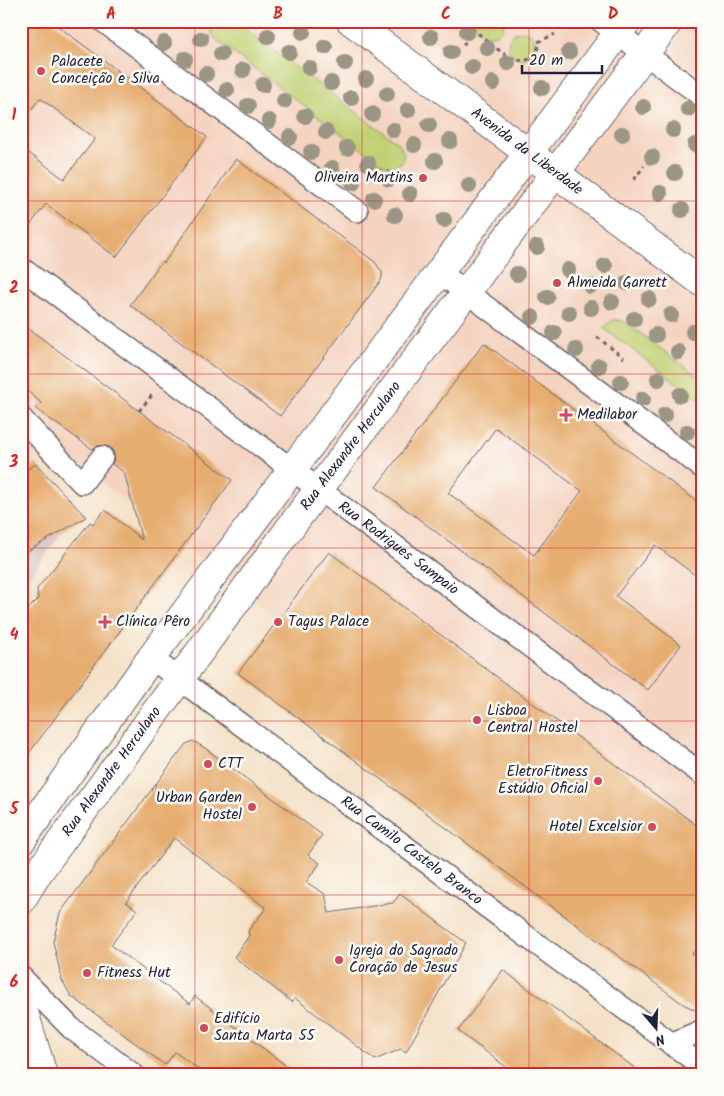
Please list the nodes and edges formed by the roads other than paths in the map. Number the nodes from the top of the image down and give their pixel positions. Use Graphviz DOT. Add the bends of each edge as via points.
graph roads {
  1 [pos="103,21"];
  2 [pos="351,21"];
  3 [pos="668,21"];
  4 [pos="615,25"];
  5 [pos="644,53"];
  6 [pos="703,97"];
  7 [pos="528,153"];
  8 [pos="555,173"];
  9 [pos="357,211"];
  10 [pos="21,268"];
  11 [pos="439,272"];
  12 [pos="703,283"];
  13 [pos="466,292"];
  14 [pos="21,418"];
  15 [pos="102,457"];
  16 [pos="703,468"];
  17 [pos="292,469"];
  18 [pos="318,489"];
  19 [pos="151,658"];
  20 [pos="179,679"];
  21 [pos="703,775"];
  22 [pos="21,841"];
  23 [pos="21,901"];
  24 [pos="21,977"];
  25 [pos="21,1002"];
  26 [pos="703,1030"];
  27 [pos="671,1044"];
  28 [pos="703,1068"];
  29 [pos="44,1075"];
  30 [pos="134,1075"];
  1 -- 9 [label="street"];
  2 -- 7 [label="main road, Avenida da Liberdade"];
  3 -- 5 [label="main road, Rua Alexandre Herculano"];
  4 -- 5 [label="street"];
  4 -- 7 [label="main road"];
  5 -- 6 [label="street"];
  5 -- 8 [label="main road, Rua Alexandre Herculano"];
  7 -- 8 [label="main road, Avenida da Liberdade"];
  7 -- 11 [label="main road"];
  8 -- 12 [label="main road, Avenida da Liberdade"];
  8 -- 13 [label="main road, Rua Alexandre Herculano"];
  10 -- 17 [label="street, Rua Rodrigues Sampaio"];
  11 -- 13 [label="street"];
  11 -- 17 [label="main road"];
  13 -- 16 [label="street"];
  13 -- 18 [label="main road, Rua Alexandre Herculano"];
  14 -- 15 [label="street" via="82,483"];
  17 -- 18 [label="street, Rua Rodrigues Sampaio"];
  17 -- 19 [label="main road"];
  18 -- 20 [label="main road, Rua Alexandre Herculano"];
  18 -- 21 [label="street, Rua Rodrigues Sampaio"];
  19 -- 20 [label="street, Rua Camilo Castelo Branco"];
  19 -- 22 [label="main road"];
  20 -- 23 [label="main road, Rua Alexandre Herculano"];
  20 -- 27 [label="street, Rua Camilo Castelo Branco"];
  24 -- 30 [label="street" via="71,1028"];
  25 -- 29 [label="main road"];
  26 -- 27 [label="street"];
  27 -- 28 [label="street, Rua Camilo Castelo Branco"];
}
